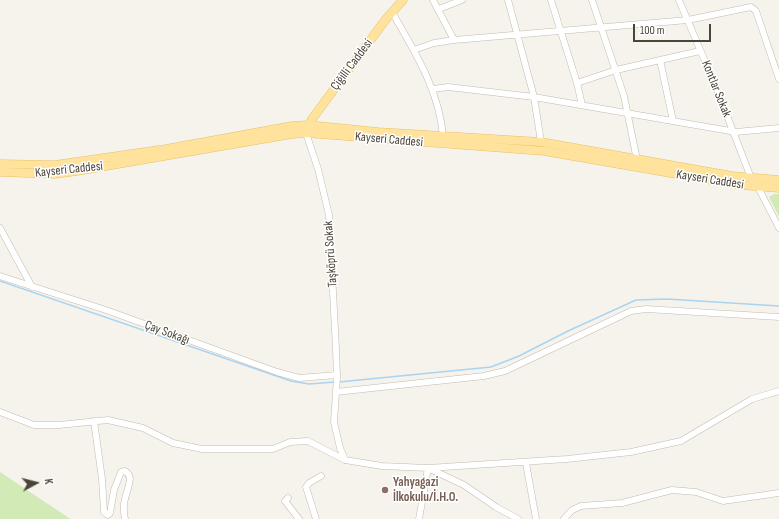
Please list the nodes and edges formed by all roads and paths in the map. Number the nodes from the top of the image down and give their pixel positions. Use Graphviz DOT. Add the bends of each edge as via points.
graph roads {
  1 [pos="403,0"];
  2 [pos="433,0"];
  3 [pos="462,0"];
  4 [pos="508,0"];
  5 [pos="551,0"];
  6 [pos="592,0"];
  7 [pos="679,0"];
  8 [pos="439,9"];
  9 [pos="392,12"];
  10 [pos="688,20"];
  11 [pos="602,28"];
  12 [pos="561,31"];
  13 [pos="518,35"];
  14 [pos="454,40"];
  15 [pos="414,50"];
  16 [pos="700,51"];
  17 [pos="660,60"];
  18 [pos="616,70"];
  19 [pos="779,79"];
  20 [pos="577,83"];
  21 [pos="433,89"];
  22 [pos="534,97"];
  23 [pos="582,105"];
  24 [pos="628,114"];
  25 [pos="673,121"];
  26 [pos="779,128"];
  27 [pos="307,129"];
  28 [pos="733,131"];
  29 [pos="443,136"];
  30 [pos="541,142"];
  31 [pos="638,160"];
  32 [pos="0,164"];
  33 [pos="0,172"];
  34 [pos="751,178"];
  35 [pos="779,180"];
  36 [pos="758,187"];
  37 [pos="779,188"];
  38 [pos="0,228"];
  39 [pos="779,228"];
  40 [pos="0,276"];
  41 [pos="32,287"];
  42 [pos="779,318"];
  43 [pos="337,376"];
  44 [pos="779,391"];
  45 [pos="336,392"];
  46 [pos="0,412"];
  47 [pos="94,421"];
  48 [pos="345,460"];
  49 [pos="526,463"];
  50 [pos="428,468"];
  51 [pos="321,476"];
  52 [pos="779,492"];
  53 [pos="288,498"];
  54 [pos="126,519"];
  55 [pos="299,519"];
  56 [pos="316,519"];
  57 [pos="419,519"];
  58 [pos="518,519"];
  59 [pos="536,519"];
  60 [pos="564,519"];
  1 -- 9 [label="main road, Çiğilli Caddesi"];
  2 -- 8 [label="street"];
  3 -- 8 [label="street"];
  4 -- 13 [label="street"];
  5 -- 12 [label="street"];
  6 -- 11 [label="street"];
  7 -- 10 [label="street, Kontlar Sokak"];
  8 -- 14 [label="street"];
  9 -- 15 [label="street"];
  9 -- 27 [label="main road, Çiğilli Caddesi"];
  10 -- 11 [label="street"];
  10 -- 16 [label="street, Kontlar Sokak"];
  10 -- 19 [label="street" via="753,7"];
  11 -- 12 [label="street"];
  11 -- 18 [label="street"];
  12 -- 13 [label="street"];
  12 -- 20 [label="street"];
  13 -- 14 [label="street"];
  13 -- 22 [label="street"];
  14 -- 15 [label="street"];
  15 -- 21 [label="street"];
  16 -- 17 [label="street"];
  16 -- 28 [label="street, Kontlar Sokak"];
  17 -- 18 [label="street"];
  17 -- 25 [label="street"];
  18 -- 20 [label="street"];
  18 -- 24 [label="street"];
  20 -- 23 [label="street"];
  21 -- 22 [label="street" via="448,87"];
  21 -- 29 [label="street" via="441,115"];
  22 -- 23 [label="street"];
  22 -- 30 [label="street"];
  23 -- 24 [label="street"];
  24 -- 25 [label="street"];
  24 -- 31 [label="street"];
  25 -- 28 [label="street"];
  26 -- 28 [label="street"];
  27 -- 29 [label="main road, Kayseri Caddesi"];
  27 -- 32 [label="main road, Kayseri Caddesi" via="292,126 55,166"];
  27 -- 33 [label="main road, Kayseri Caddesi" via="292,134 77,172"];
  27 -- 36 [label="main road, Kayseri Caddesi" via="544,151"];
  27 -- 43 [label="street, Taşköprü Sokak" via="329,214"];
  28 -- 34 [label="street, Kontlar Sokak"];
  29 -- 30 [label="main road, Kayseri Caddesi"];
  30 -- 31 [label="main road, Kayseri Caddesi"];
  31 -- 34 [label="main road, Kayseri Caddesi"];
  34 -- 35 [label="main road, Kayseri Caddesi"];
  34 -- 36 [label="street, Kontlar Sokak"];
  36 -- 37 [label="main road, Kayseri Caddesi"];
  36 -- 39 [label="street, Kontlar Sokak"];
  38 -- 41 [label="street"];
  40 -- 41 [label="street, Çay Sokağı"];
  41 -- 43 [label="street, Çay Sokağı" via="106,310 277,372 299,378"];
  42 -- 45 [label="street" via="646,309 631,311 505,371 484,376"];
  43 -- 45 [label="street, Taşköprü Sokak"];
  44 -- 49 [label="street" via="752,399 681,441 631,452"];
  45 -- 48 [label="street, Taşköprü Sokak" via="334,422"];
  46 -- 47 [label="street" via="34,425"];
  47 -- 48 [label="street" via="108,420 143,428 173,443 202,449 274,449 290,442 308,441"];
  47 -- 54 [label="street" via="104,512 108,515 110,513 114,490 121,472 125,471 130,479 125,494"];
  48 -- 50 [label="street" via="382,466"];
  49 -- 50 [label="street"];
  49 -- 59 [label="street"];
  50 -- 57 [label="street"];
  50 -- 58 [label="street" via="464,485"];
  51 -- 56 [label="street" via="306,487"];
  52 -- 60 [label="street" via="723,501 696,492 672,490 622,503 581,506 572,510"];
  53 -- 55 [label="street" via="285,501"];
}
